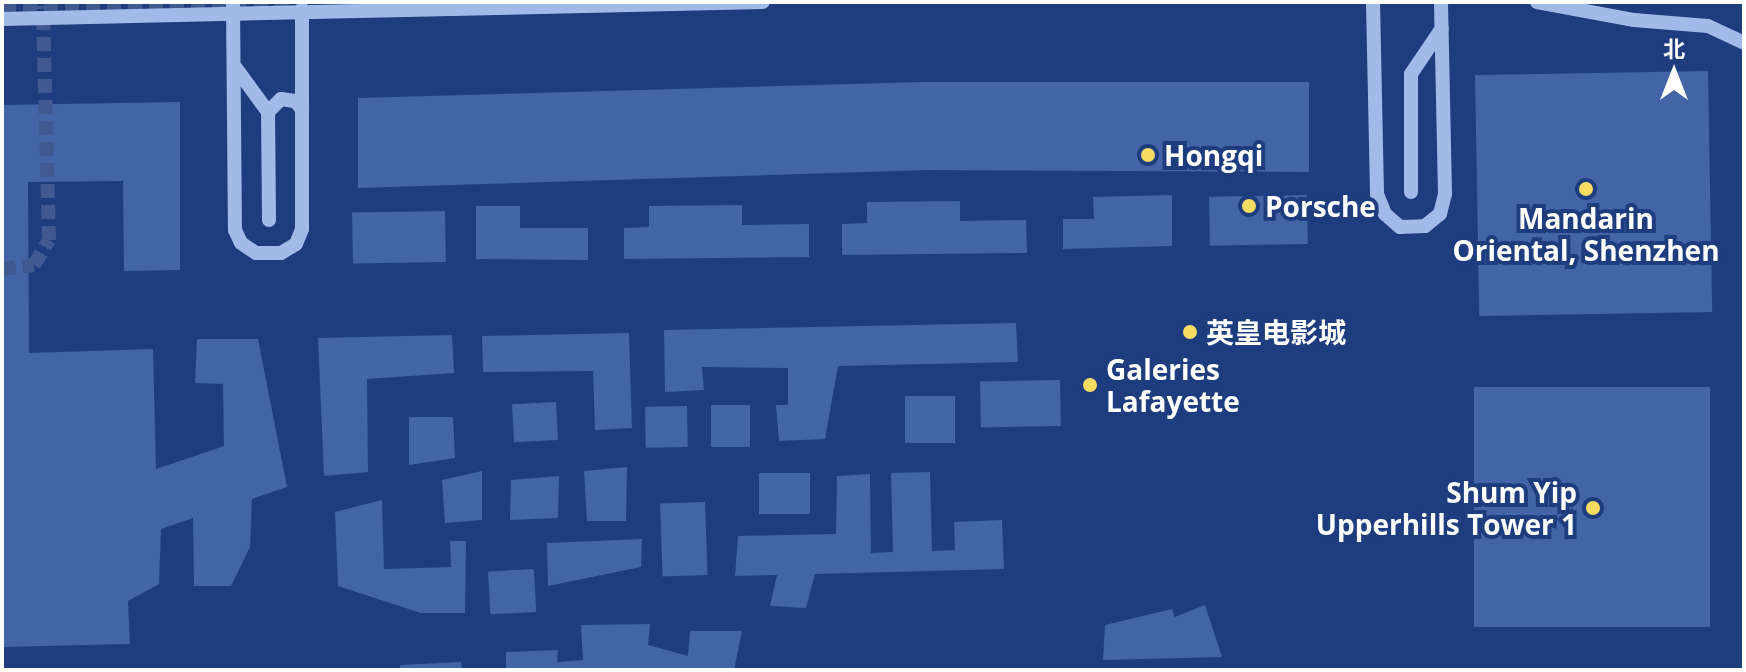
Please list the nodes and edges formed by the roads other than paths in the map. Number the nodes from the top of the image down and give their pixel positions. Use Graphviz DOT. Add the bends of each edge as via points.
graph roads {
  1 [pos="763,2"];
  2 [pos="1373,2"];
  3 [pos="1441,2"];
  4 [pos="1537,2"];
  5 [pos="233,6"];
  6 [pos="302,9"];
  7 [pos="6,13"];
  8 [pos="1442,28"];
  9 [pos="1744,43"];
  10 [pos="234,64"];
  11 [pos="302,109"];
  12 [pos="268,112"];
  13 [pos="1411,192"];
  14 [pos="269,220"];
  1 -- 6 [label="street"];
  2 -- 8 [label="street" via="1377,194 1385,214 1400,227 1425,226 1440,214 1445,194"];
  3 -- 8 [label="street"];
  4 -- 9 [label="street" via="1634,20 1708,26"];
  5 -- 6 [label="street"];
  5 -- 7 [label="street"];
  5 -- 10 [label="street"];
  6 -- 11 [label="street"];
  8 -- 13 [label="street" via="1416,63 1408,89"];
  10 -- 11 [label="street" via="235,230 241,243 256,253 281,253 296,244 302,229"];
  10 -- 12 [label="street"];
  11 -- 12 [label="street" via="295,101 281,99"];
  12 -- 14 [label="street"];
}
